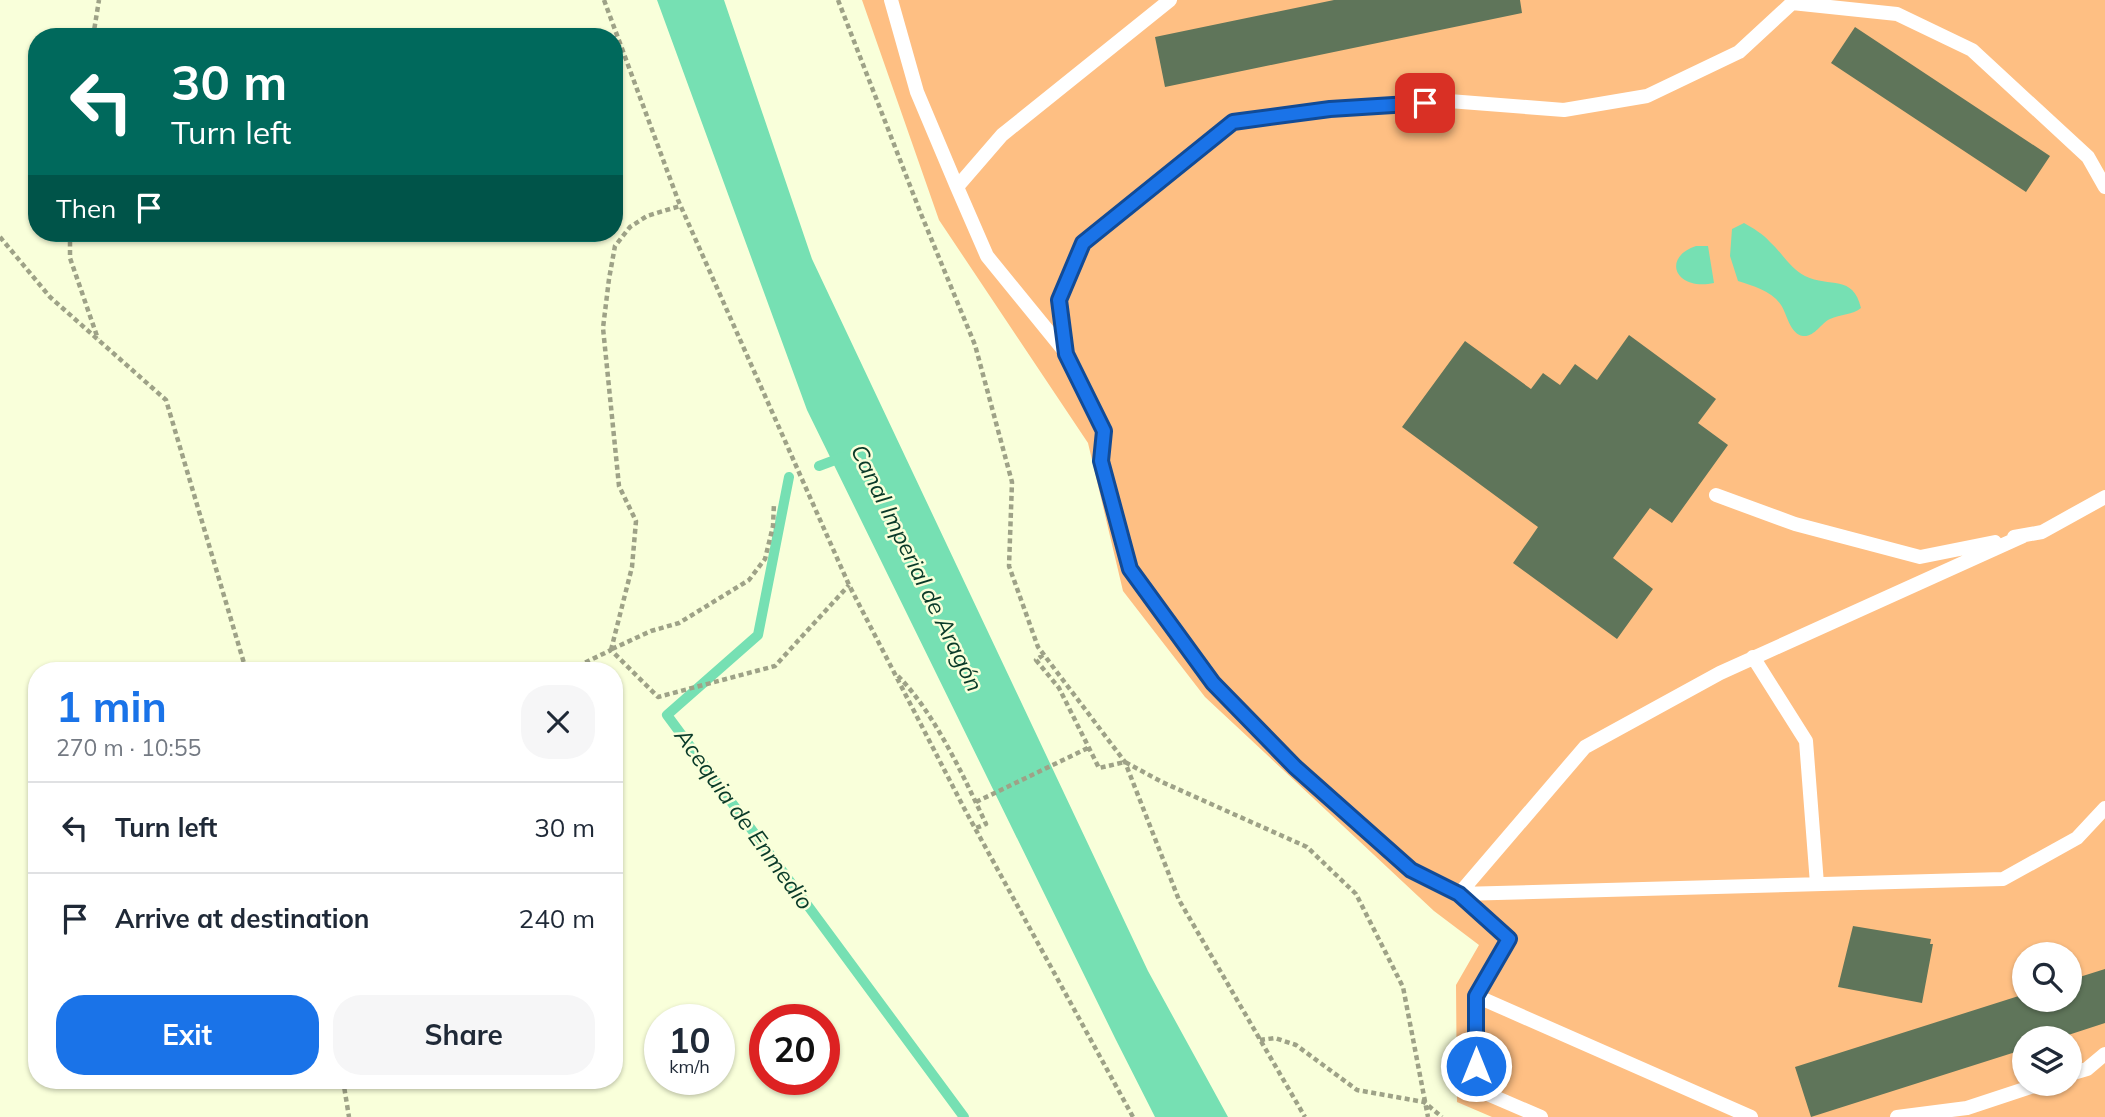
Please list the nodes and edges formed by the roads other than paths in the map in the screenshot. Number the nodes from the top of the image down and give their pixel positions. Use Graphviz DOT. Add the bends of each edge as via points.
graph roads {
  1 [pos="891,0"];
  2 [pos="1170,0"];
  3 [pos="957,187"];
  4 [pos="2105,187"];
  5 [pos="1066,354"];
  6 [pos="1716,495"];
  7 [pos="2105,497"];
  8 [pos="2023,536"];
  9 [pos="1753,657"];
  10 [pos="2105,808"];
  11 [pos="1817,884"];
  12 [pos="1459,894"];
  13 [pos="1476,996"];
  14 [pos="2105,1054"];
  15 [pos="2082,1070"];
  16 [pos="2012,1093"];
  17 [pos="1541,1117"];
  18 [pos="1751,1117"];
  19 [pos="1897,1117"];
  20 [pos="1904,1117"];
  1 -- 3 [label="lane" via="917,92"];
  2 -- 3 [label="lane" via="1002,135"];
  3 -- 5 [label="lane" via="987,256"];
  4 -- 5 [label="lane" via="2088,157 1972,50 1897,14 1792,3 1739,52 1647,96 1564,110 1448,101 1330,109 1233,122 1083,243 1059,300"];
  5 -- 12 [label="lane" via="1104,431 1101,461 1130,569 1213,683 1295,767 1411,870"];
  6 -- 8 [label="lane" via="1795,524 1920,557"];
  7 -- 8 [label="lane" via="2042,532"];
  8 -- 9 [label="lane"];
  9 -- 11 [label="lane" via="1806,741"];
  9 -- 12 [label="lane" via="1585,747"];
  10 -- 11 [label="lane" via="2077,838 2003,879"];
  11 -- 12 [label="lane"];
  12 -- 13 [label="lane" via="1509,939"];
  13 -- 17 [label="lane" via="1476,1089"];
  13 -- 18 [label="lane"];
  14 -- 15 [label="lane"];
  16 -- 20 [label="lane" via="1967,1108"];
  19 -- 20 [label="lane"];
}
